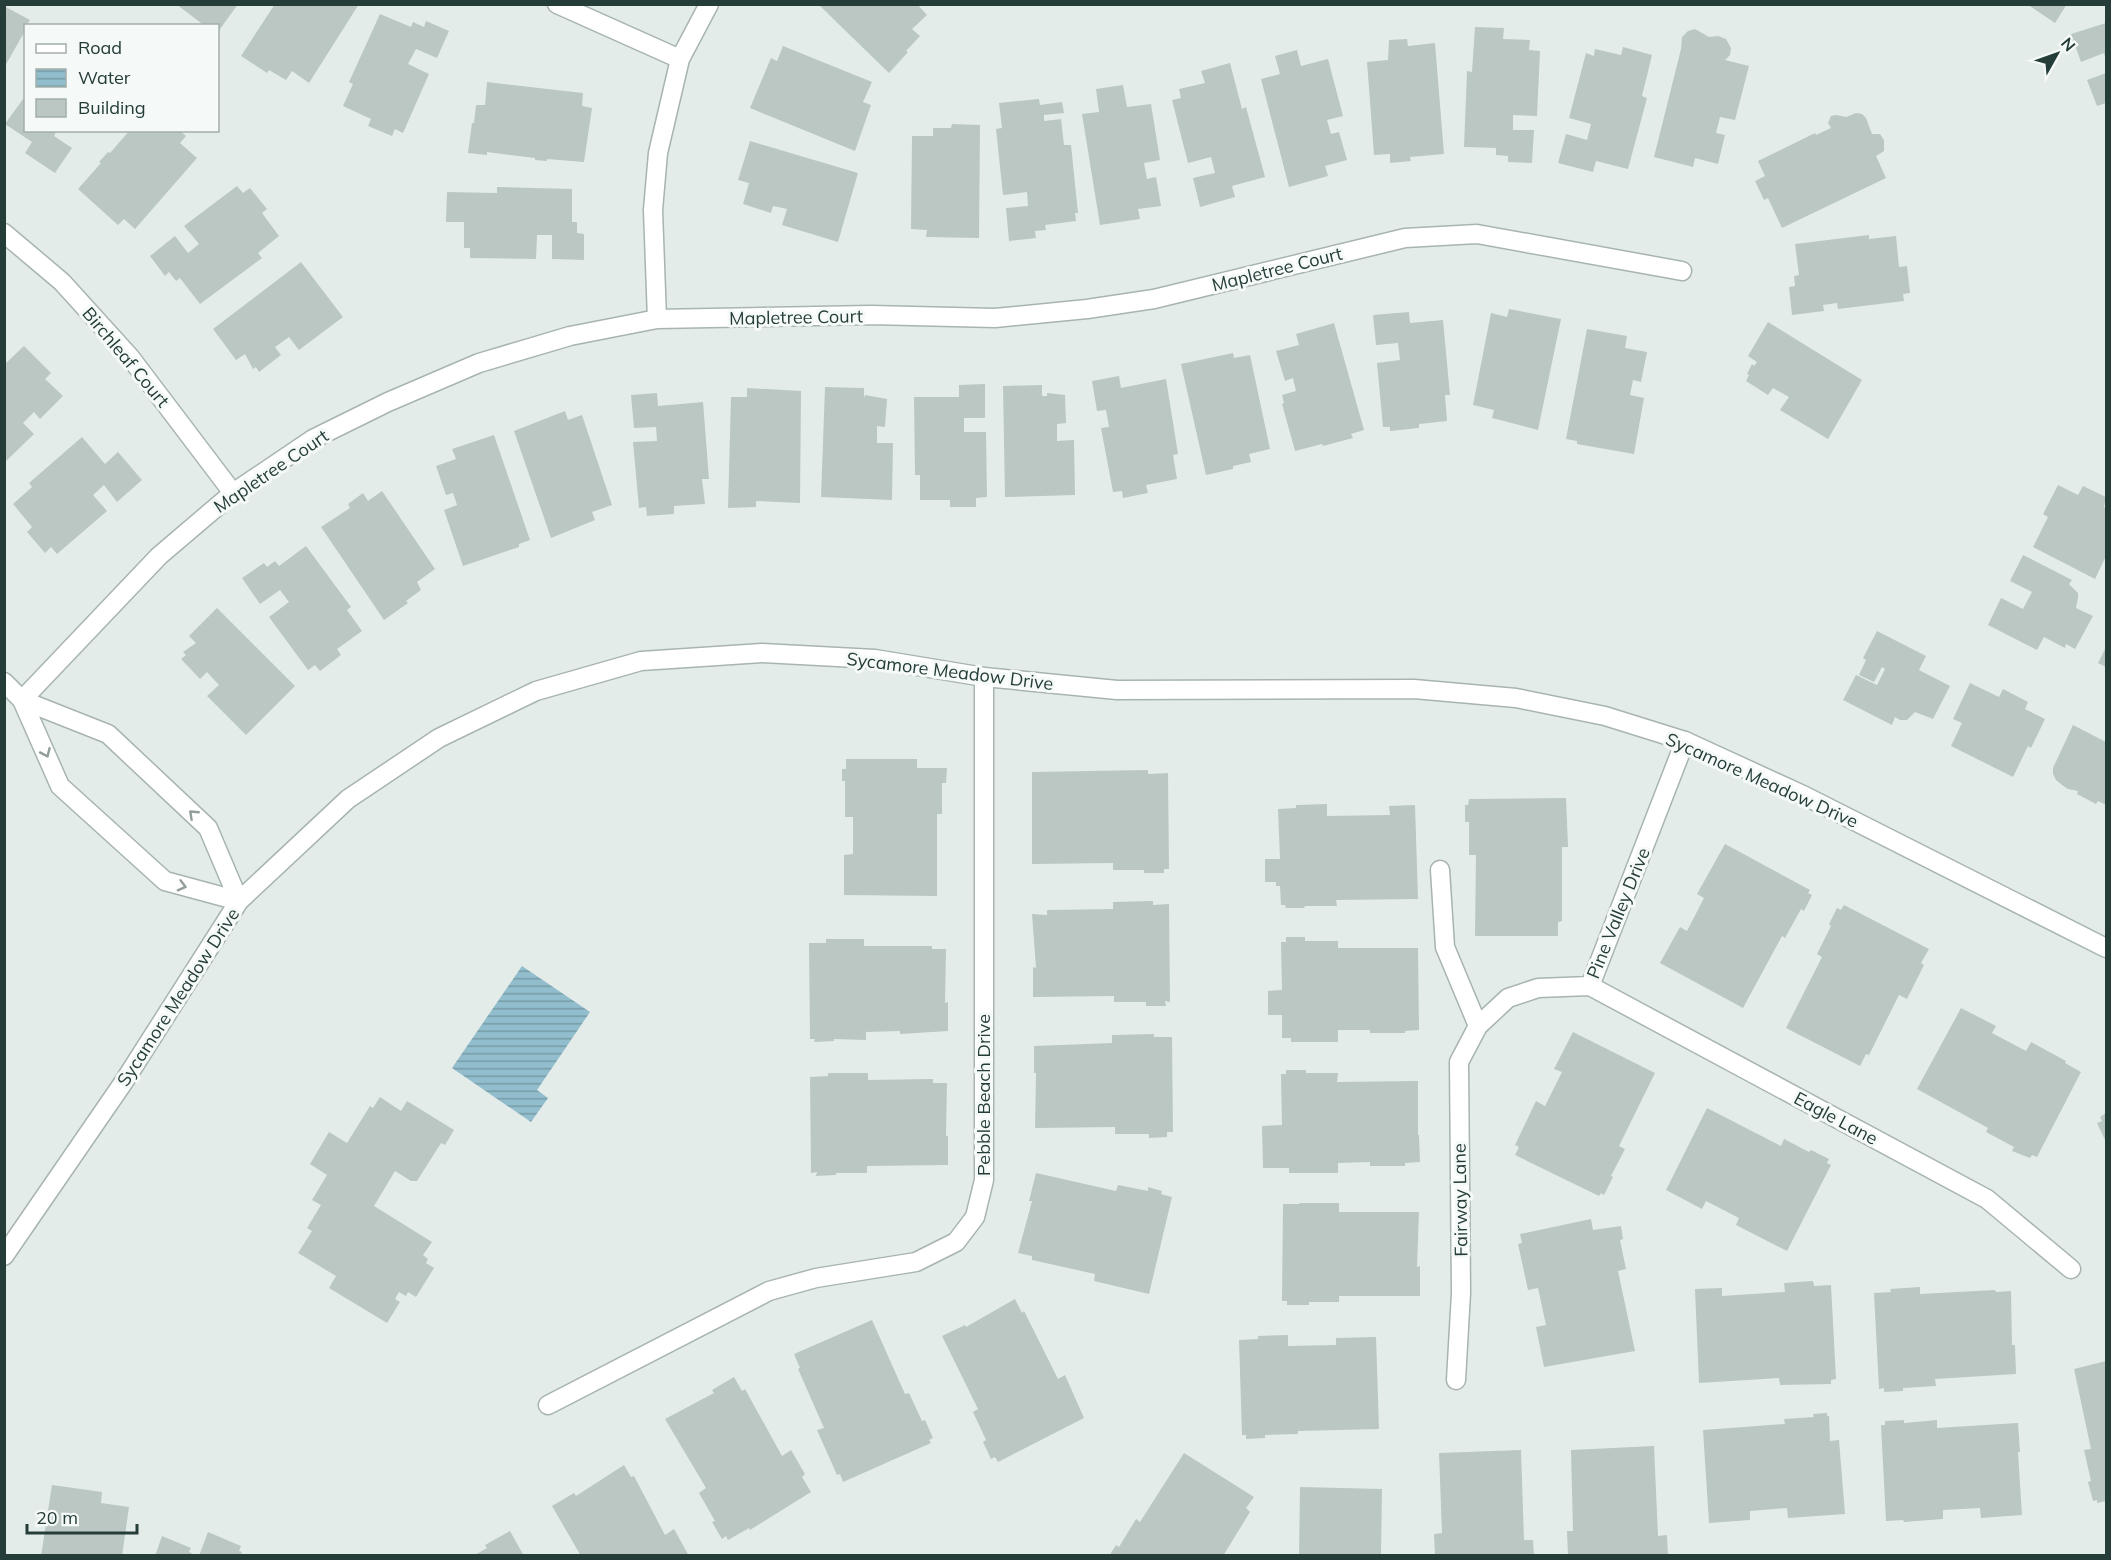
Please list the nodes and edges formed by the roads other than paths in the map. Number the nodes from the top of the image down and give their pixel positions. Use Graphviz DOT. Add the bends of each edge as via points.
graph roads {
  1 [pos="557,4"];
  2 [pos="709,4"];
  3 [pos="680,58"];
  4 [pos="4,233"];
  5 [pos="1682,271"];
  6 [pos="657,319"];
  7 [pos="233,493"];
  8 [pos="984,677"];
  9 [pos="4,682"];
  10 [pos="22,700"];
  11 [pos="1684,741"];
  12 [pos="1440,870"];
  13 [pos="239,901"];
  14 [pos="2106,948"];
  15 [pos="1590,986"];
  16 [pos="1478,1026"];
  17 [pos="4,1256"];
  18 [pos="2071,1269"];
  19 [pos="1456,1380"];
  20 [pos="548,1406"];
  1 -- 3 [label="street"];
  2 -- 3 [label="street"];
  3 -- 6 [label="street" via="658,153 653,210"];
  4 -- 7 [label="street, Birchleaf Court" via="62,282 130,357"];
  5 -- 6 [label="street, Mapletree Court" via="1477,234 1405,238 1154,299 1087,309 995,318 871,315"];
  6 -- 7 [label="street, Mapletree Court" via="570,336 479,363 313,439"];
  7 -- 10 [label="street, Mapletree Court" via="159,555"];
  8 -- 11 [label="street, Sycamore Meadow Drive" via="1117,690 1414,689 1516,698 1605,716"];
  8 -- 13 [label="street, Sycamore Meadow Drive" via="875,660 762,653 641,661 537,691 439,738 348,800"];
  8 -- 20 [label="street, Pebble Beach Drive" via="984,1180 975,1217 957,1242 916,1262 816,1278 769,1291"];
  9 -- 10 [label="street"];
  13 -- 10 [label="street, one-way" via="208,828 108,734"];
  10 -- 13 [label="street, one-way" via="60,786 165,881"];
  11 -- 14 [label="street, Sycamore Meadow Drive" via="1805,796"];
  11 -- 15 [label="street, Pine Valley Drive"];
  12 -- 16 [label="street" via="1445,947"];
  13 -- 17 [label="street, Sycamore Meadow Drive" via="123,1083"];
  15 -- 16 [label="street, Pine Valley Drive" via="1538,988 1508,998"];
  15 -- 18 [label="street, Eagle Lane" via="1987,1199"];
  16 -- 19 [label="street, Fairway Lane" via="1459,1062 1461,1293"];
}
